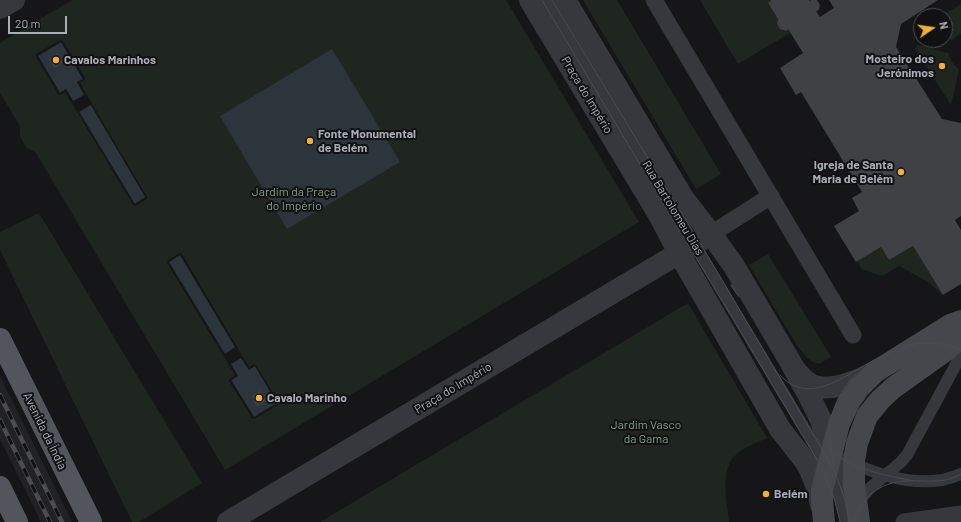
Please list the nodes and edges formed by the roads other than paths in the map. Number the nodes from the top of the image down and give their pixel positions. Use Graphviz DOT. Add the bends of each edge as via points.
graph roads {
  1 [pos="14,0"];
  2 [pos="530,0"];
  3 [pos="548,0"];
  4 [pos="565,0"];
  5 [pos="654,0"];
  6 [pos="0,8"];
  7 [pos="771,196"];
  8 [pos="695,244"];
  9 [pos="853,335"];
  10 [pos="957,339"];
  11 [pos="0,340"];
  12 [pos="791,363"];
  13 [pos="874,372"];
  14 [pos="777,383"];
  15 [pos="833,387"];
  16 [pos="808,394"];
  17 [pos="864,423"];
  18 [pos="790,442"];
  19 [pos="826,458"];
  20 [pos="854,464"];
  21 [pos="961,474"];
  22 [pos="885,475"];
  23 [pos="0,487"];
  24 [pos="961,514"];
  25 [pos="853,517"];
  26 [pos="17,522"];
  27 [pos="91,522"];
  28 [pos="228,522"];
  29 [pos="824,522"];
  30 [pos="904,522"];
  1 -- 6 [label="street"];
  2 -- 8 [label="street, Praça do Império" via="658,213"];
  3 -- 8 [label="lane, Rua Bartolomeu Dias"];
  4 -- 8 [label="street, Praça do Império" via="683,198"];
  5 -- 7 [label="street"];
  7 -- 8 [label="street, Praça do Império"];
  7 -- 9 [label="street"];
  8 -- 12 [label="street, Praça do Império" via="734,266"];
  8 -- 14 [label="lane, Rua Bartolomeu Dias"];
  8 -- 18 [label="street, Praça do Império" via="780,429"];
  8 -- 28 [label="street, Praça do Império"];
  10 -- 13 [label="main road" via="921,344"];
  10 -- 17 [label="main road" via="893,388 880,400"];
  10 -- 22 [label="lane" via="907,455"];
  11 -- 27 [label="main road, Avenida da Índia"];
  12 -- 15 [label="street" via="798,373 813,385"];
  12 -- 16 [label="street"];
  13 -- 15 [label="street"];
  13 -- 19 [label="main road" via="858,388 849,402"];
  14 -- 16 [label="lane" via="792,394"];
  14 -- 19 [label="lane, Rua Bartolomeu Dias" via="796,416"];
  15 -- 16 [label="lane"];
  16 -- 19 [label="street" via="821,420"];
  17 -- 19 [label="street" via="851,442"];
  17 -- 20 [label="main road" via="857,443"];
  18 -- 19 [label="street" via="804,451"];
  18 -- 29 [label="street, Praça do Império" via="812,472"];
  19 -- 20 [label="lane, Rua Bartolomeu Dias"];
  19 -- 25 [label="street" via="852,492"];
  19 -- 29 [label="main road" via="822,490"];
  20 -- 22 [label="lane, Rua Bartolomeu Dias"];
  20 -- 25 [label="main road"];
  21 -- 22 [label="lane, Rua Bartolomeu Dias" via="932,481"];
  22 -- 25 [label="lane" via="870,488"];
  23 -- 26 [label="main road"];
  24 -- 30 [label="street"];
}
